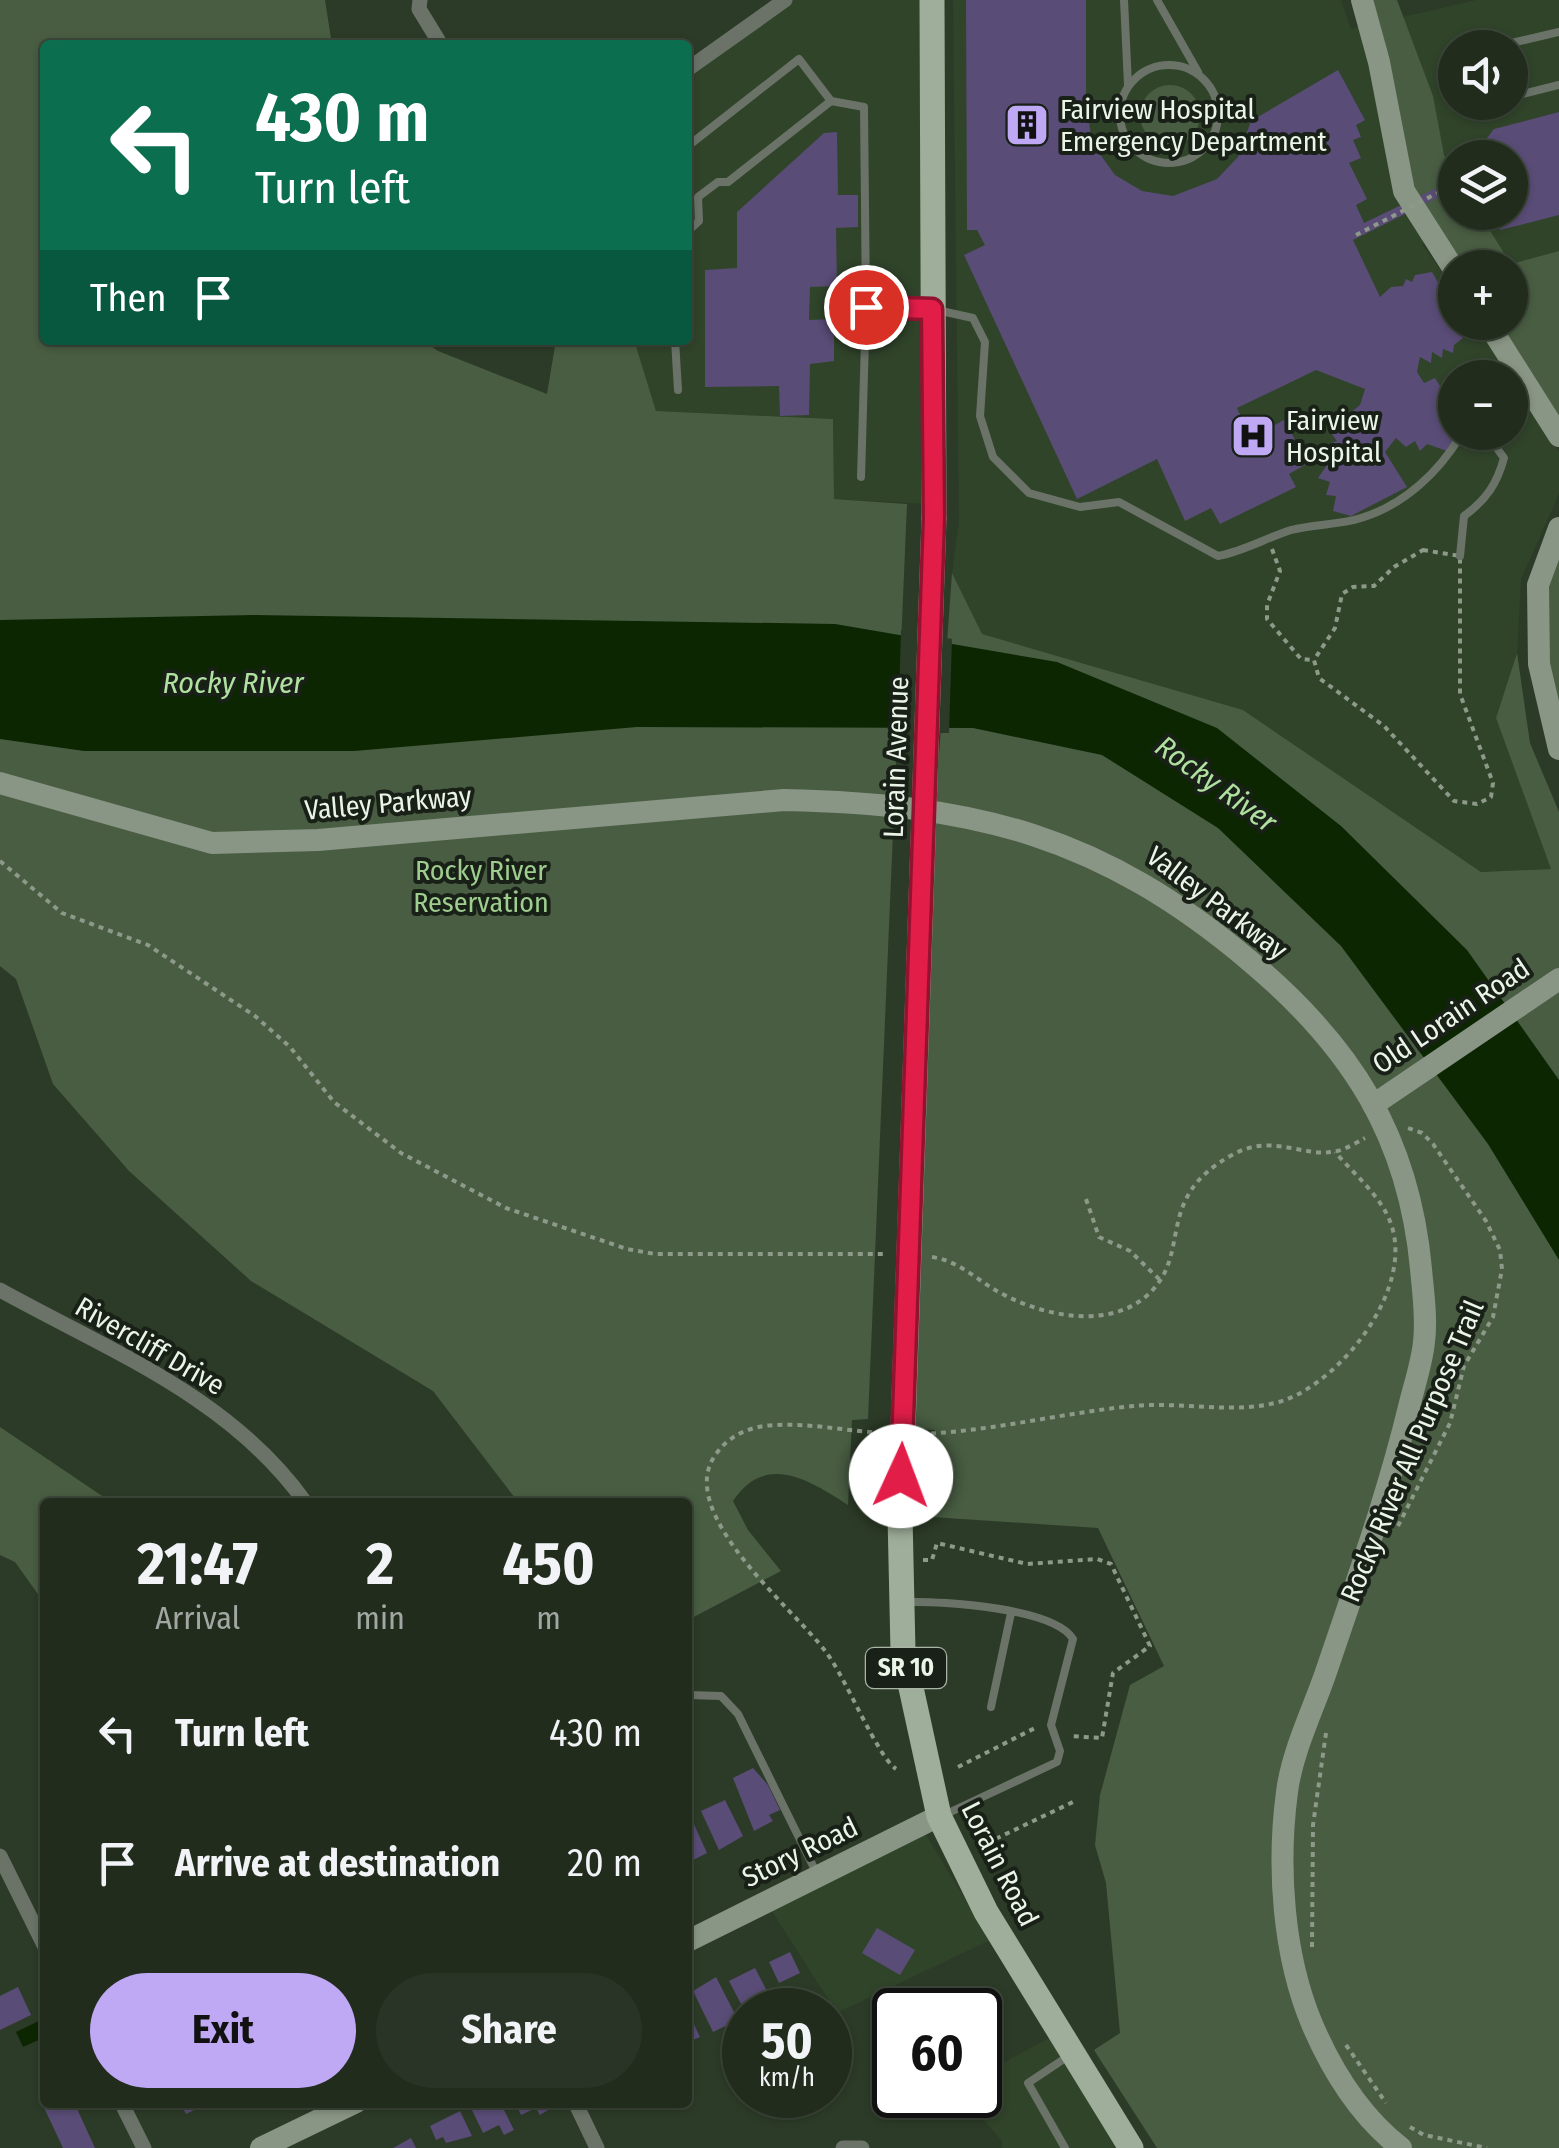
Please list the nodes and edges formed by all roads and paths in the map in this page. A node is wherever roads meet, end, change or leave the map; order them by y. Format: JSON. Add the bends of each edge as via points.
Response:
{"nodes":[{"id":1,"x":420,"y":0,"type":"edge"},
{"id":2,"x":785,"y":0,"type":"edge"},
{"id":3,"x":932,"y":0,"type":"edge"},
{"id":4,"x":1124,"y":0,"type":"edge"},
{"id":5,"x":1157,"y":0,"type":"edge"},
{"id":6,"x":1362,"y":0,"type":"edge"},
{"id":7,"x":1559,"y":32,"type":"edge"},
{"id":8,"x":1528,"y":39,"type":"edge"},
{"id":9,"x":438,"y":40,"type":"edge"},
{"id":10,"x":692,"y":67,"type":"edge"},
{"id":11,"x":1200,"y":76,"type":"junction"},
{"id":12,"x":1559,"y":85,"type":"edge"},
{"id":13,"x":1128,"y":86,"type":"junction"},
{"id":14,"x":1528,"y":93,"type":"edge"},
{"id":15,"x":830,"y":101,"type":"junction"},
{"id":16,"x":692,"y":143,"type":"edge"},
{"id":17,"x":1438,"y":193,"type":"edge"},
{"id":18,"x":692,"y":227,"type":"edge"},
{"id":19,"x":1356,"y":234,"type":"dead end"},
{"id":20,"x":1442,"y":250,"type":"edge"},
{"id":21,"x":866,"y":307,"type":"junction"},
{"id":22,"x":932,"y":309,"type":"junction"},
{"id":23,"x":1499,"y":340,"type":"edge"},
{"id":24,"x":674,"y":345,"type":"edge"},
{"id":25,"x":678,"y":390,"type":"dead end"},
{"id":26,"x":1559,"y":436,"type":"edge"},
{"id":27,"x":1452,"y":450,"type":"edge"},
{"id":28,"x":1498,"y":450,"type":"edge"},
{"id":29,"x":860,"y":477,"type":"dead end"},
{"id":30,"x":1559,"y":528,"type":"edge"},
{"id":31,"x":1268,"y":541,"type":"junction"},
{"id":32,"x":1460,"y":556,"type":"junction"},
{"id":33,"x":1314,"y":660,"type":"junction"},
{"id":34,"x":1559,"y":749,"type":"edge"},
{"id":35,"x":0,"y":783,"type":"edge"},
{"id":36,"x":0,"y":861,"type":"edge"},
{"id":37,"x":1552,"y":983,"type":"edge"},
{"id":38,"x":1376,"y":1103,"type":"junction"},
{"id":39,"x":1409,"y":1128,"type":"dead end"},
{"id":40,"x":1376,"y":1134,"type":"dead end"},
{"id":41,"x":1335,"y":1152,"type":"junction"},
{"id":42,"x":1086,"y":1199,"type":"dead end"},
{"id":43,"x":903,"y":1254,"type":"dead end"},
{"id":44,"x":918,"y":1255,"type":"dead end"},
{"id":45,"x":1160,"y":1280,"type":"junction"},
{"id":46,"x":0,"y":1290,"type":"edge"},
{"id":47,"x":884,"y":1433,"type":"dead end"},
{"id":48,"x":919,"y":1434,"type":"dead end"},
{"id":49,"x":302,"y":1498,"type":"edge"},
{"id":50,"x":900,"y":1516,"type":"joint"},
{"id":51,"x":1396,"y":1532,"type":"dead end"},
{"id":52,"x":923,"y":1560,"type":"dead end"},
{"id":53,"x":901,"y":1602,"type":"junction"},
{"id":54,"x":1011,"y":1613,"type":"junction"},
{"id":55,"x":692,"y":1695,"type":"edge"},
{"id":56,"x":990,"y":1707,"type":"dead end"},
{"id":57,"x":1037,"y":1727,"type":"dead end"},
{"id":58,"x":1327,"y":1732,"type":"dead end"},
{"id":59,"x":1064,"y":1735,"type":"dead end"},
{"id":60,"x":958,"y":1766,"type":"dead end"},
{"id":61,"x":896,"y":1769,"type":"dead end"},
{"id":62,"x":1073,"y":1802,"type":"dead end"},
{"id":63,"x":940,"y":1816,"type":"junction"},
{"id":64,"x":987,"y":1843,"type":"dead end"},
{"id":65,"x":0,"y":1856,"type":"edge"},
{"id":66,"x":818,"y":1876,"type":"junction"},
{"id":67,"x":8,"y":1890,"type":"edge"},
{"id":68,"x":692,"y":1939,"type":"edge"},
{"id":69,"x":40,"y":1940,"type":"edge"},
{"id":70,"x":1312,"y":1950,"type":"dead end"},
{"id":71,"x":1341,"y":2036,"type":"dead end"},
{"id":72,"x":1072,"y":2053,"type":"junction"},
{"id":73,"x":1389,"y":2107,"type":"dead end"},
{"id":74,"x":124,"y":2108,"type":"edge"},
{"id":75,"x":344,"y":2108,"type":"edge"},
{"id":76,"x":578,"y":2108,"type":"edge"},
{"id":77,"x":1404,"y":2137,"type":"edge"},
{"id":78,"x":1122,"y":2145,"type":"edge"},
{"id":79,"x":144,"y":2148,"type":"edge"},
{"id":80,"x":261,"y":2148,"type":"edge"},
{"id":81,"x":597,"y":2148,"type":"edge"},
{"id":82,"x":843,"y":2148,"type":"edge"},
{"id":83,"x":862,"y":2148,"type":"edge"},
{"id":84,"x":1065,"y":2148,"type":"edge"},
{"id":85,"x":1487,"y":2148,"type":"edge"}],
"edges":[{"from":1,"to":9,"type":"street"},
{"from":2,"to":10,"type":"street"},
{"from":3,"to":22,"type":"main road","name":"Lorain Avenue","number":"SR 10"},
{"from":4,"to":13,"type":"lane"},
{"from":5,"to":11,"type":"lane"},
{"from":6,"to":20,"type":"street","via":[[1404,190]]},
{"from":7,"to":8,"type":"lane"},
{"from":11,"to":13,"type":"lane","via":[[1170,65]]},
{"from":11,"to":13,"type":"lane","via":[[1217,104],[1218,120],[1204,149],[1176,164],[1132,147],[1120,118]]},
{"from":12,"to":14,"type":"lane"},
{"from":15,"to":16,"type":"lane","via":[[800,59]]},
{"from":15,"to":18,"type":"lane","via":[[728,182],[698,197],[699,221]]},
{"from":15,"to":21,"type":"lane","via":[[864,106]]},
{"from":17,"to":19,"type":"path","bridge":true},
{"from":21,"to":22,"type":"lane"},
{"from":21,"to":29,"type":"lane"},
{"from":22,"to":31,"type":"lane","via":[[972,318],[979,330],[985,342],[980,416],[993,457],[1029,493],[1080,507],[1119,502],[1218,556]]},
{"from":22,"to":50,"type":"main road","name":"Lorain Avenue","number":"SR 10","bridge":true,"via":[[934,518]]},
{"from":23,"to":26,"type":"street"},
{"from":24,"to":25,"type":"lane"},
{"from":27,"to":31,"type":"lane","via":[[1441,467],[1392,505]]},
{"from":28,"to":32,"type":"lane","via":[[1504,458],[1498,480],[1464,516]]},
{"from":30,"to":34,"type":"street","via":[[1538,585],[1540,664]]},
{"from":31,"to":33,"type":"path","via":[[1280,571],[1268,619],[1301,659]]},
{"from":32,"to":33,"type":"path","via":[[1424,550],[1374,586],[1342,594],[1335,628]]},
{"from":32,"to":33,"type":"path","via":[[1460,694],[1494,783],[1491,797],[1477,804],[1454,801],[1384,726],[1319,678]]},
{"from":35,"to":38,"type":"street","name":"Valley Parkway","via":[[212,843],[784,800],[964,814],[1038,834],[1120,868],[1221,936],[1322,1031]]},
{"from":36,"to":43,"type":"path","via":[[62,912],[148,945],[208,984],[290,1047],[362,1127],[506,1208],[655,1254]]},
{"from":37,"to":38,"type":"street","name":"Old Lorain Road"},
{"from":38,"to":77,"type":"street","name":"Valley Parkway","via":[[1404,1170],[1418,1232],[1424,1342],[1397,1459],[1287,1789],[1284,1860],[1298,1990],[1339,2079],[1384,2135]]},
{"from":39,"to":51,"type":"path","name":"Rocky River All Purpose Trail","via":[[1433,1144],[1486,1221],[1502,1269],[1493,1316],[1464,1366],[1450,1423]]},
{"from":40,"to":41,"type":"path"},
{"from":41,"to":45,"type":"path","via":[[1249,1147],[1207,1172],[1182,1200]]},
{"from":41,"to":48,"type":"path","via":[[1382,1207],[1395,1245],[1379,1311],[1339,1368],[1260,1406],[1133,1406],[1023,1426]]},
{"from":42,"to":45,"type":"path","via":[[1099,1237],[1130,1251]]},
{"from":44,"to":45,"type":"path","via":[[942,1258],[1015,1300],[1084,1316],[1126,1310]]},
{"from":46,"to":49,"type":"street","name":"Rivercliff Drive","via":[[214,1409]]},
{"from":47,"to":61,"type":"path","via":[[752,1428],[721,1446],[704,1482],[718,1525],[826,1652]]},
{"from":50,"to":53,"type":"main road","name":"Lorain Road","number":"SR 10"},
{"from":52,"to":59,"type":"path","via":[[932,1560],[938,1544],[1027,1564],[1111,1564],[1150,1646],[1112,1672],[1102,1738]]},
{"from":53,"to":54,"type":"lane"},
{"from":53,"to":63,"type":"main road","name":"Lorain Road","number":"SR 10","via":[[903,1651]]},
{"from":54,"to":56,"type":"lane"},
{"from":54,"to":63,"type":"lane","via":[[1053,1620],[1074,1640],[1051,1725],[1060,1756]]},
{"from":55,"to":66,"type":"lane","via":[[721,1696],[738,1714]]},
{"from":57,"to":60,"type":"path"},
{"from":58,"to":70,"type":"path","via":[[1313,1824]]},
{"from":62,"to":64,"type":"path"},
{"from":63,"to":66,"type":"street","name":"Story Road"},
{"from":63,"to":72,"type":"main road","name":"Lorain Road","number":"SR 10","via":[[986,1912]]},
{"from":65,"to":67,"type":"street"},
{"from":66,"to":68,"type":"street","name":"Story Road"},
{"from":67,"to":69,"type":"street"},
{"from":71,"to":73,"type":"path"},
{"from":72,"to":78,"type":"main road","name":"Lorain Road","number":"SR 10"},
{"from":72,"to":84,"type":"lane","via":[[1028,2084]]},
{"from":74,"to":79,"type":"street"},
{"from":75,"to":80,"type":"street"},
{"from":76,"to":81,"type":"street"},
{"from":77,"to":85,"type":"path"},
{"from":82,"to":83,"type":"street"}]}
